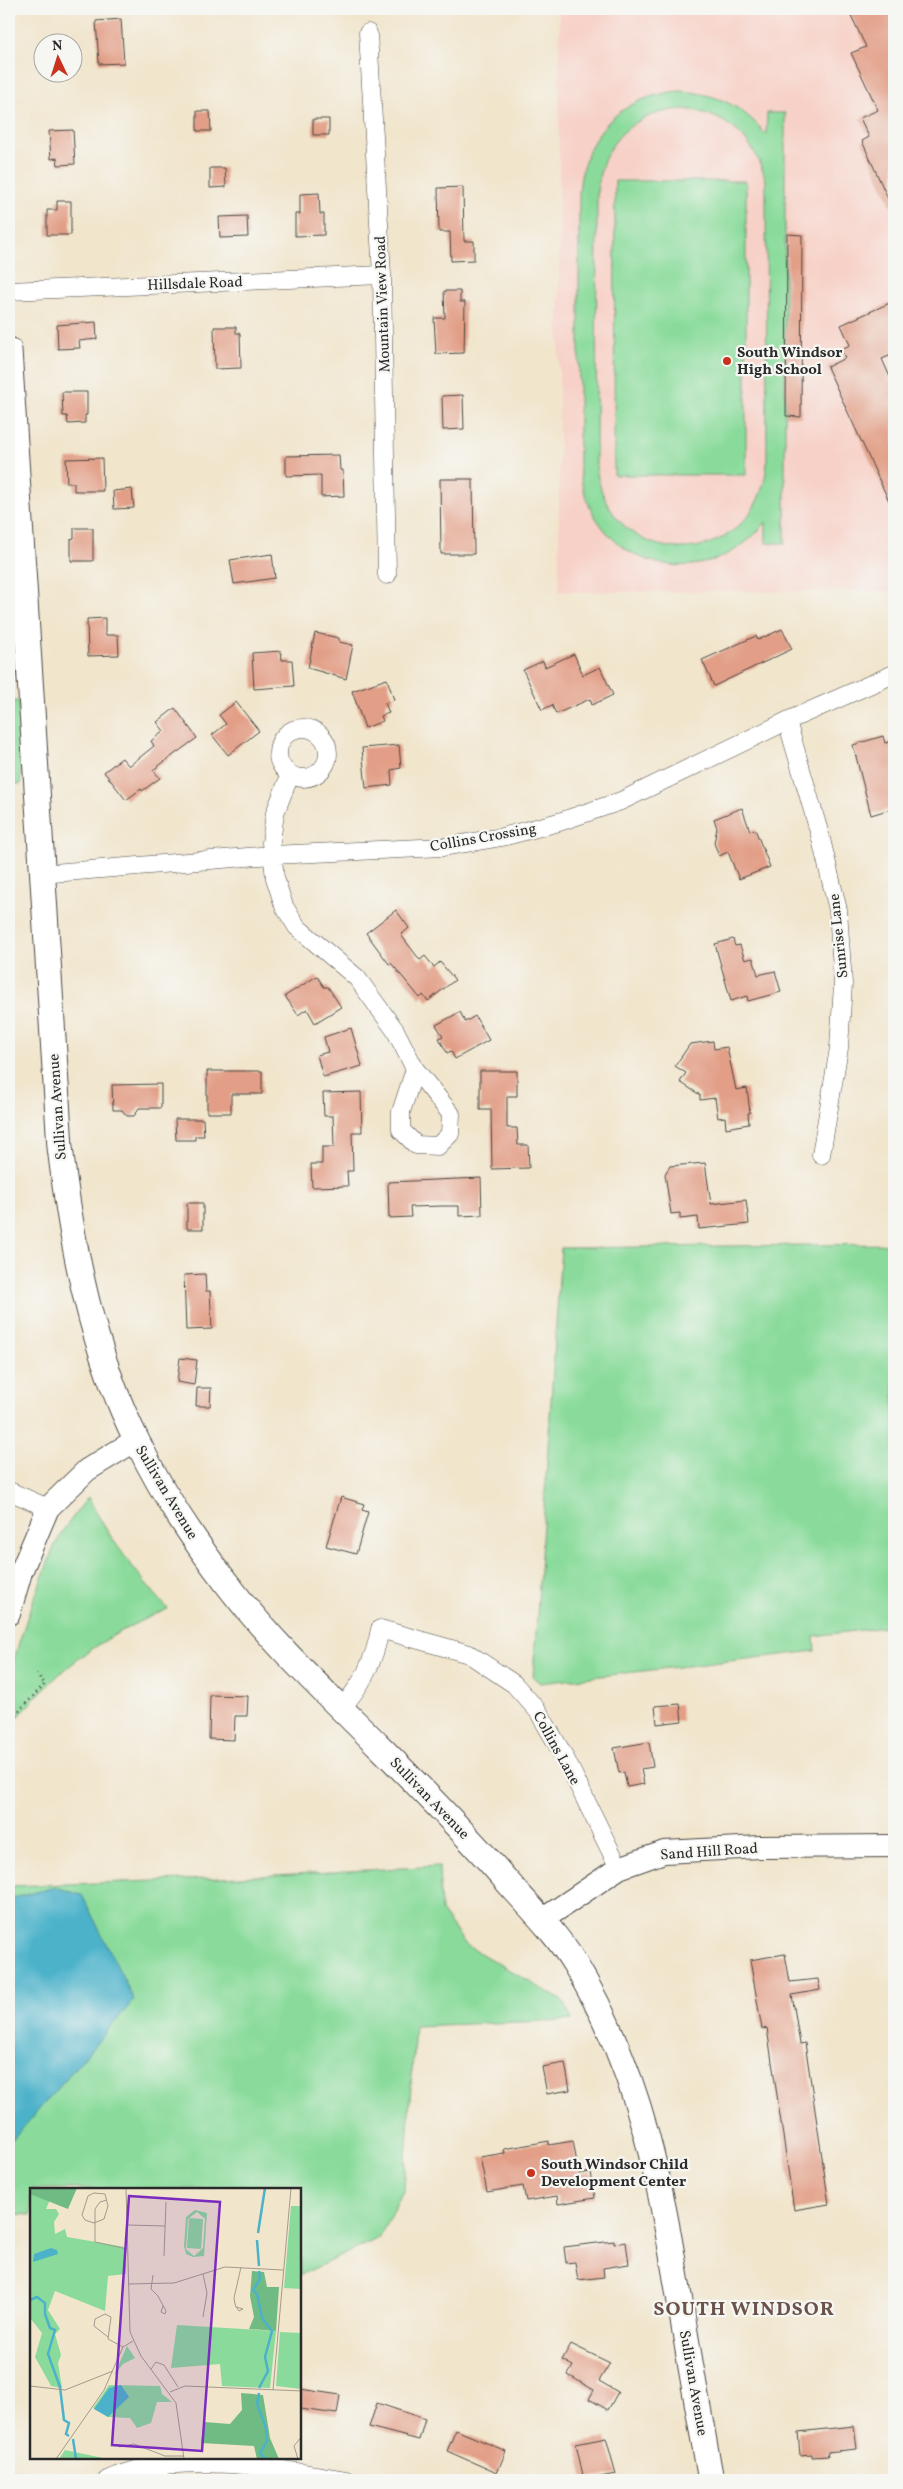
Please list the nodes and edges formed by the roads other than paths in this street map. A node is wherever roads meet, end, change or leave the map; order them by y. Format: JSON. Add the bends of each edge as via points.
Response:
{"nodes":[{"id":1,"x":368,"y":33,"type":"dead end"},
{"id":2,"x":382,"y":275,"type":"junction"},
{"id":3,"x":9,"y":291,"type":"edge"},
{"id":4,"x":9,"y":350,"type":"edge"},
{"id":5,"x":14,"y":525,"type":"edge"},
{"id":6,"x":388,"y":575,"type":"dead end"},
{"id":7,"x":894,"y":674,"type":"edge"},
{"id":8,"x":787,"y":721,"type":"junction"},
{"id":9,"x":290,"y":775,"type":"dead end"},
{"id":10,"x":272,"y":855,"type":"junction"},
{"id":11,"x":41,"y":874,"type":"junction"},
{"id":12,"x":415,"y":1069,"type":"dead end"},
{"id":13,"x":821,"y":1155,"type":"dead end"},
{"id":14,"x":136,"y":1440,"type":"junction"},
{"id":15,"x":9,"y":1491,"type":"edge"},
{"id":16,"x":48,"y":1508,"type":"junction"},
{"id":17,"x":9,"y":1614,"type":"edge"},
{"id":18,"x":341,"y":1708,"type":"junction"},
{"id":19,"x":894,"y":1846,"type":"edge"},
{"id":20,"x":619,"y":1868,"type":"junction"},
{"id":21,"x":542,"y":1920,"type":"junction"},
{"id":22,"x":107,"y":2480,"type":"edge"},
{"id":23,"x":346,"y":2480,"type":"edge"},
{"id":24,"x":711,"y":2480,"type":"edge"}],
"edges":[{"from":1,"to":2,"type":"street","name":"Mountain View Road"},
{"from":2,"to":3,"type":"street","name":"Hillsdale Road"},
{"from":2,"to":6,"type":"street","name":"Mountain View Road"},
{"from":4,"to":5,"type":"main road","name":"Sullivan Avenue"},
{"from":5,"to":11,"type":"main road","name":"Sullivan Avenue"},
{"from":7,"to":8,"type":"street","name":"Collins Crossing"},
{"from":8,"to":10,"type":"street","name":"Collins Crossing","via":[[620,801],[550,825],[443,847]]},
{"from":8,"to":13,"type":"street","name":"Sunrise Lane","via":[[831,875],[838,919],[843,984],[839,1048]]},
{"from":9,"to":10,"type":"street","via":[[275,812]]},
{"from":10,"to":11,"type":"street","name":"Collins Crossing"},
{"from":10,"to":12,"type":"street","via":[[284,906],[297,927],[357,978],[394,1030]]},
{"from":11,"to":14,"type":"main road","name":"Sullivan Avenue","via":[[67,1207],[101,1349]]},
{"from":14,"to":16,"type":"street","via":[[87,1470]]},
{"from":14,"to":18,"type":"main road","name":"Sullivan Avenue","via":[[166,1494],[229,1587]]},
{"from":15,"to":16,"type":"street"},
{"from":16,"to":17,"type":"street","via":[[21,1572]]},
{"from":18,"to":20,"type":"street","name":"Collins Lane","via":[[358,1691],[377,1646],[380,1628],[469,1654],[514,1684],[538,1711]]},
{"from":18,"to":21,"type":"main road","name":"Sullivan Avenue","via":[[458,1825]]},
{"from":19,"to":20,"type":"street","name":"Sand Hill Road","via":[[760,1847],[672,1852]]},
{"from":20,"to":21,"type":"street","name":"Sand Hill Road"},
{"from":21,"to":24,"type":"main road","name":"Sullivan Avenue","via":[[573,1962],[609,2026],[648,2132]]},
{"from":22,"to":23,"type":"street","via":[[123,2472],[222,2463]]}]}
